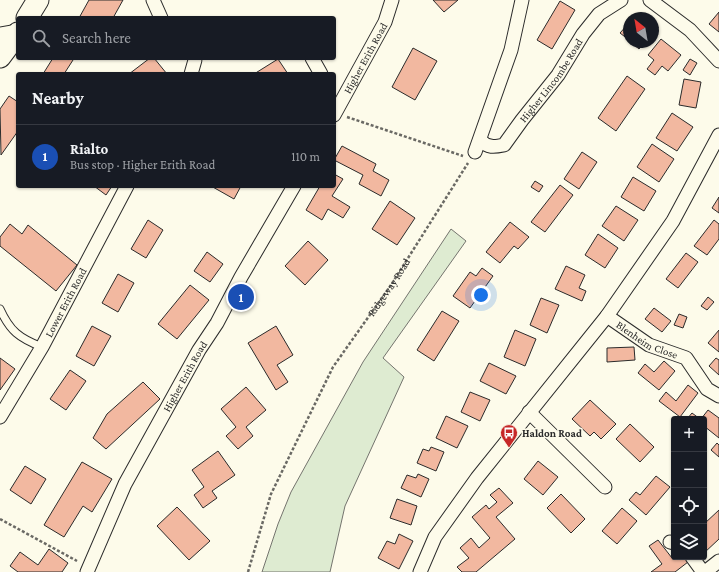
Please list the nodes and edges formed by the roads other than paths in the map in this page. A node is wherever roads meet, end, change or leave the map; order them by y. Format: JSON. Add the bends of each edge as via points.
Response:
{"nodes":[{"id":1,"x":38,"y":0,"type":"edge"},
{"id":2,"x":153,"y":0,"type":"edge"},
{"id":3,"x":392,"y":0,"type":"edge"},
{"id":4,"x":522,"y":0,"type":"edge"},
{"id":5,"x":621,"y":0,"type":"edge"},
{"id":6,"x":650,"y":0,"type":"edge"},
{"id":7,"x":28,"y":16,"type":"edge"},
{"id":8,"x":160,"y":16,"type":"edge"},
{"id":9,"x":16,"y":32,"type":"edge"},
{"id":10,"x":0,"y":34,"type":"edge"},
{"id":11,"x":16,"y":35,"type":"edge"},
{"id":12,"x":0,"y":57,"type":"edge"},
{"id":13,"x":195,"y":60,"type":"edge"},
{"id":14,"x":313,"y":60,"type":"edge"},
{"id":15,"x":719,"y":61,"type":"edge"},
{"id":16,"x":192,"y":72,"type":"edge"},
{"id":17,"x":320,"y":72,"type":"edge"},
{"id":18,"x":336,"y":109,"type":"edge"},
{"id":19,"x":719,"y":135,"type":"edge"},
{"id":20,"x":126,"y":188,"type":"edge"},
{"id":21,"x":293,"y":188,"type":"edge"},
{"id":22,"x":0,"y":309,"type":"edge"},
{"id":23,"x":607,"y":316,"type":"junction"},
{"id":24,"x":42,"y":347,"type":"junction"},
{"id":25,"x":719,"y":396,"type":"edge"},
{"id":26,"x":529,"y":412,"type":"junction"},
{"id":27,"x":1,"y":413,"type":"edge"},
{"id":28,"x":605,"y":487,"type":"dead end"},
{"id":29,"x":694,"y":560,"type":"edge"},
{"id":30,"x":719,"y":561,"type":"edge"},
{"id":31,"x":88,"y":570,"type":"edge"},
{"id":32,"x":420,"y":572,"type":"edge"},
{"id":33,"x":704,"y":572,"type":"edge"}],
"edges":[{"from":1,"to":7,"type":"main road"},
{"from":2,"to":8,"type":"street"},
{"from":3,"to":18,"type":"street","name":"Higher Erith Road","via":[[384,22]]},
{"from":4,"to":5,"type":"street","name":"Higher Lincombe Road","via":[[511,50],[475,151],[486,146],[492,148],[504,145],[558,75],[583,34],[600,14]]},
{"from":6,"to":15,"type":"street","via":[[690,30]]},
{"from":9,"to":10,"type":"street"},
{"from":11,"to":12,"type":"main road"},
{"from":13,"to":16,"type":"street"},
{"from":14,"to":17,"type":"street"},
{"from":19,"to":23,"type":"street","via":[[673,221]]},
{"from":20,"to":24,"type":"street","name":"Lower Erith Road"},
{"from":21,"to":31,"type":"street","name":"Higher Erith Road","via":[[125,484]]},
{"from":22,"to":24,"type":"lane","via":[[13,331]]},
{"from":23,"to":25,"type":"street","name":"Blenheim Close","via":[[649,345],[686,358],[707,388]]},
{"from":23,"to":26,"type":"street"},
{"from":24,"to":27,"type":"street","name":"Lower Erith Road"},
{"from":26,"to":28,"type":"street"},
{"from":26,"to":32,"type":"street","via":[[435,537]]},
{"from":29,"to":33,"type":"street"},
{"from":30,"to":33,"type":"street"}]}
